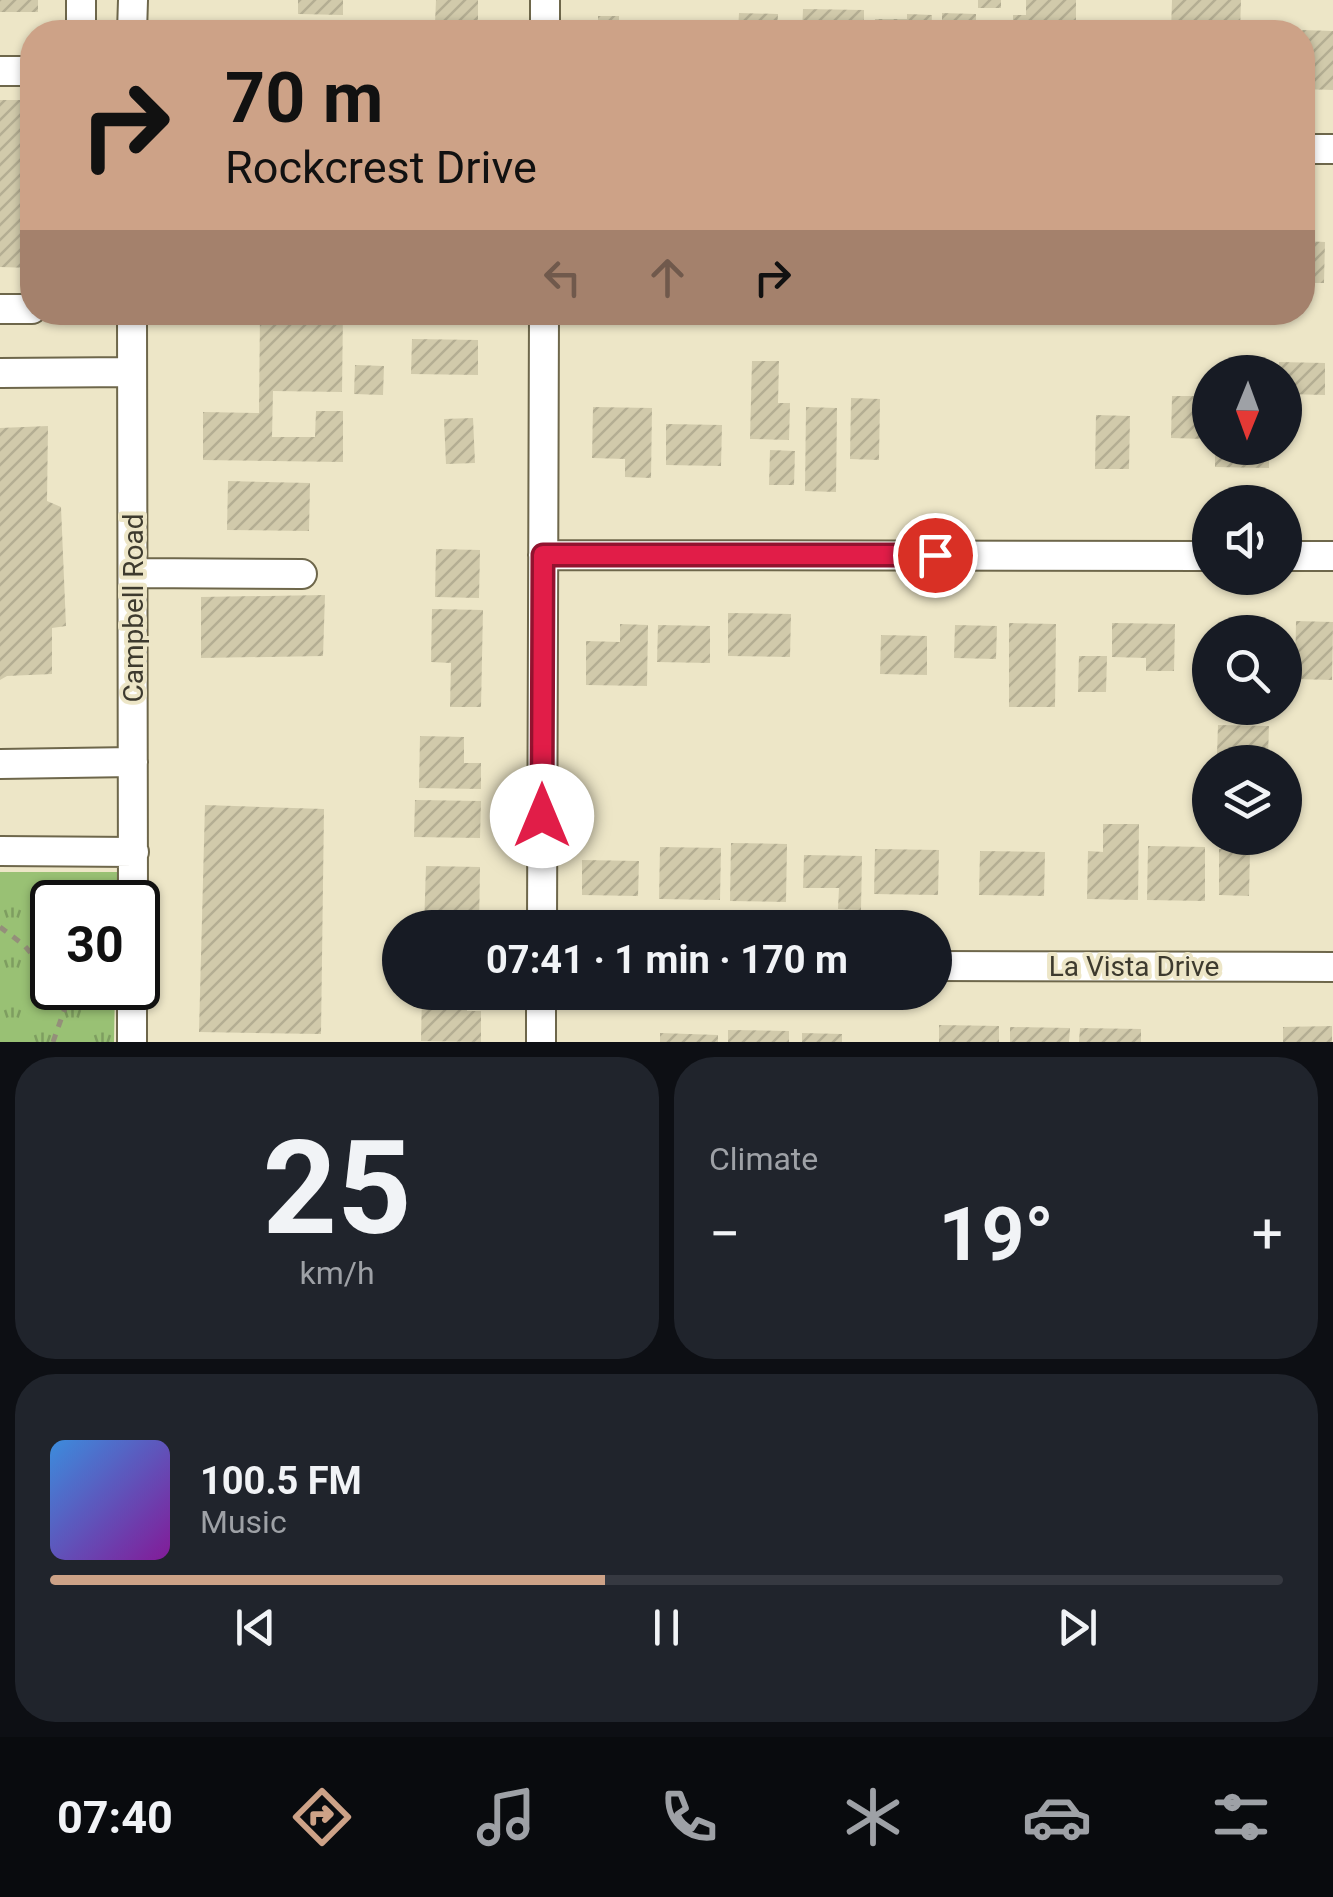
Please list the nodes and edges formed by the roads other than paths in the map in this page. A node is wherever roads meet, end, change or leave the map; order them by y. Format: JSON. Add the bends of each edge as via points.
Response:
{"nodes":[{"id":1,"x":132,"y":325,"type":"edge"},
{"id":2,"x":544,"y":325,"type":"edge"},
{"id":3,"x":0,"y":372,"type":"edge"},
{"id":4,"x":132,"y":372,"type":"junction"},
{"id":5,"x":543,"y":555,"type":"junction"},
{"id":6,"x":1192,"y":556,"type":"edge"},
{"id":7,"x":1302,"y":556,"type":"edge"},
{"id":8,"x":1333,"y":556,"type":"edge"},
{"id":9,"x":133,"y":573,"type":"junction"},
{"id":10,"x":302,"y":574,"type":"dead end"},
{"id":11,"x":133,"y":762,"type":"junction"},
{"id":12,"x":0,"y":764,"type":"edge"},
{"id":13,"x":0,"y":851,"type":"edge"},
{"id":14,"x":134,"y":852,"type":"junction"},
{"id":15,"x":133,"y":880,"type":"edge"},
{"id":16,"x":542,"y":910,"type":"edge"},
{"id":17,"x":952,"y":966,"type":"edge"},
{"id":18,"x":1333,"y":967,"type":"edge"},
{"id":19,"x":132,"y":1010,"type":"edge"},
{"id":20,"x":541,"y":1010,"type":"edge"},
{"id":21,"x":132,"y":1042,"type":"edge"},
{"id":22,"x":541,"y":1042,"type":"edge"}],
"edges":[{"from":1,"to":4,"type":"street","name":"Campbell Road"},
{"from":2,"to":5,"type":"street"},
{"from":3,"to":4,"type":"street"},
{"from":4,"to":9,"type":"street","name":"Campbell Road"},
{"from":5,"to":6,"type":"street"},
{"from":5,"to":16,"type":"street"},
{"from":7,"to":8,"type":"street"},
{"from":9,"to":10,"type":"street"},
{"from":9,"to":11,"type":"street","name":"Campbell Road"},
{"from":11,"to":12,"type":"street"},
{"from":11,"to":14,"type":"street","name":"Campbell Road"},
{"from":13,"to":14,"type":"street"},
{"from":14,"to":15,"type":"street","name":"Campbell Road"},
{"from":17,"to":18,"type":"street","name":"La Vista Drive"},
{"from":19,"to":21,"type":"street"},
{"from":20,"to":22,"type":"street"}]}
